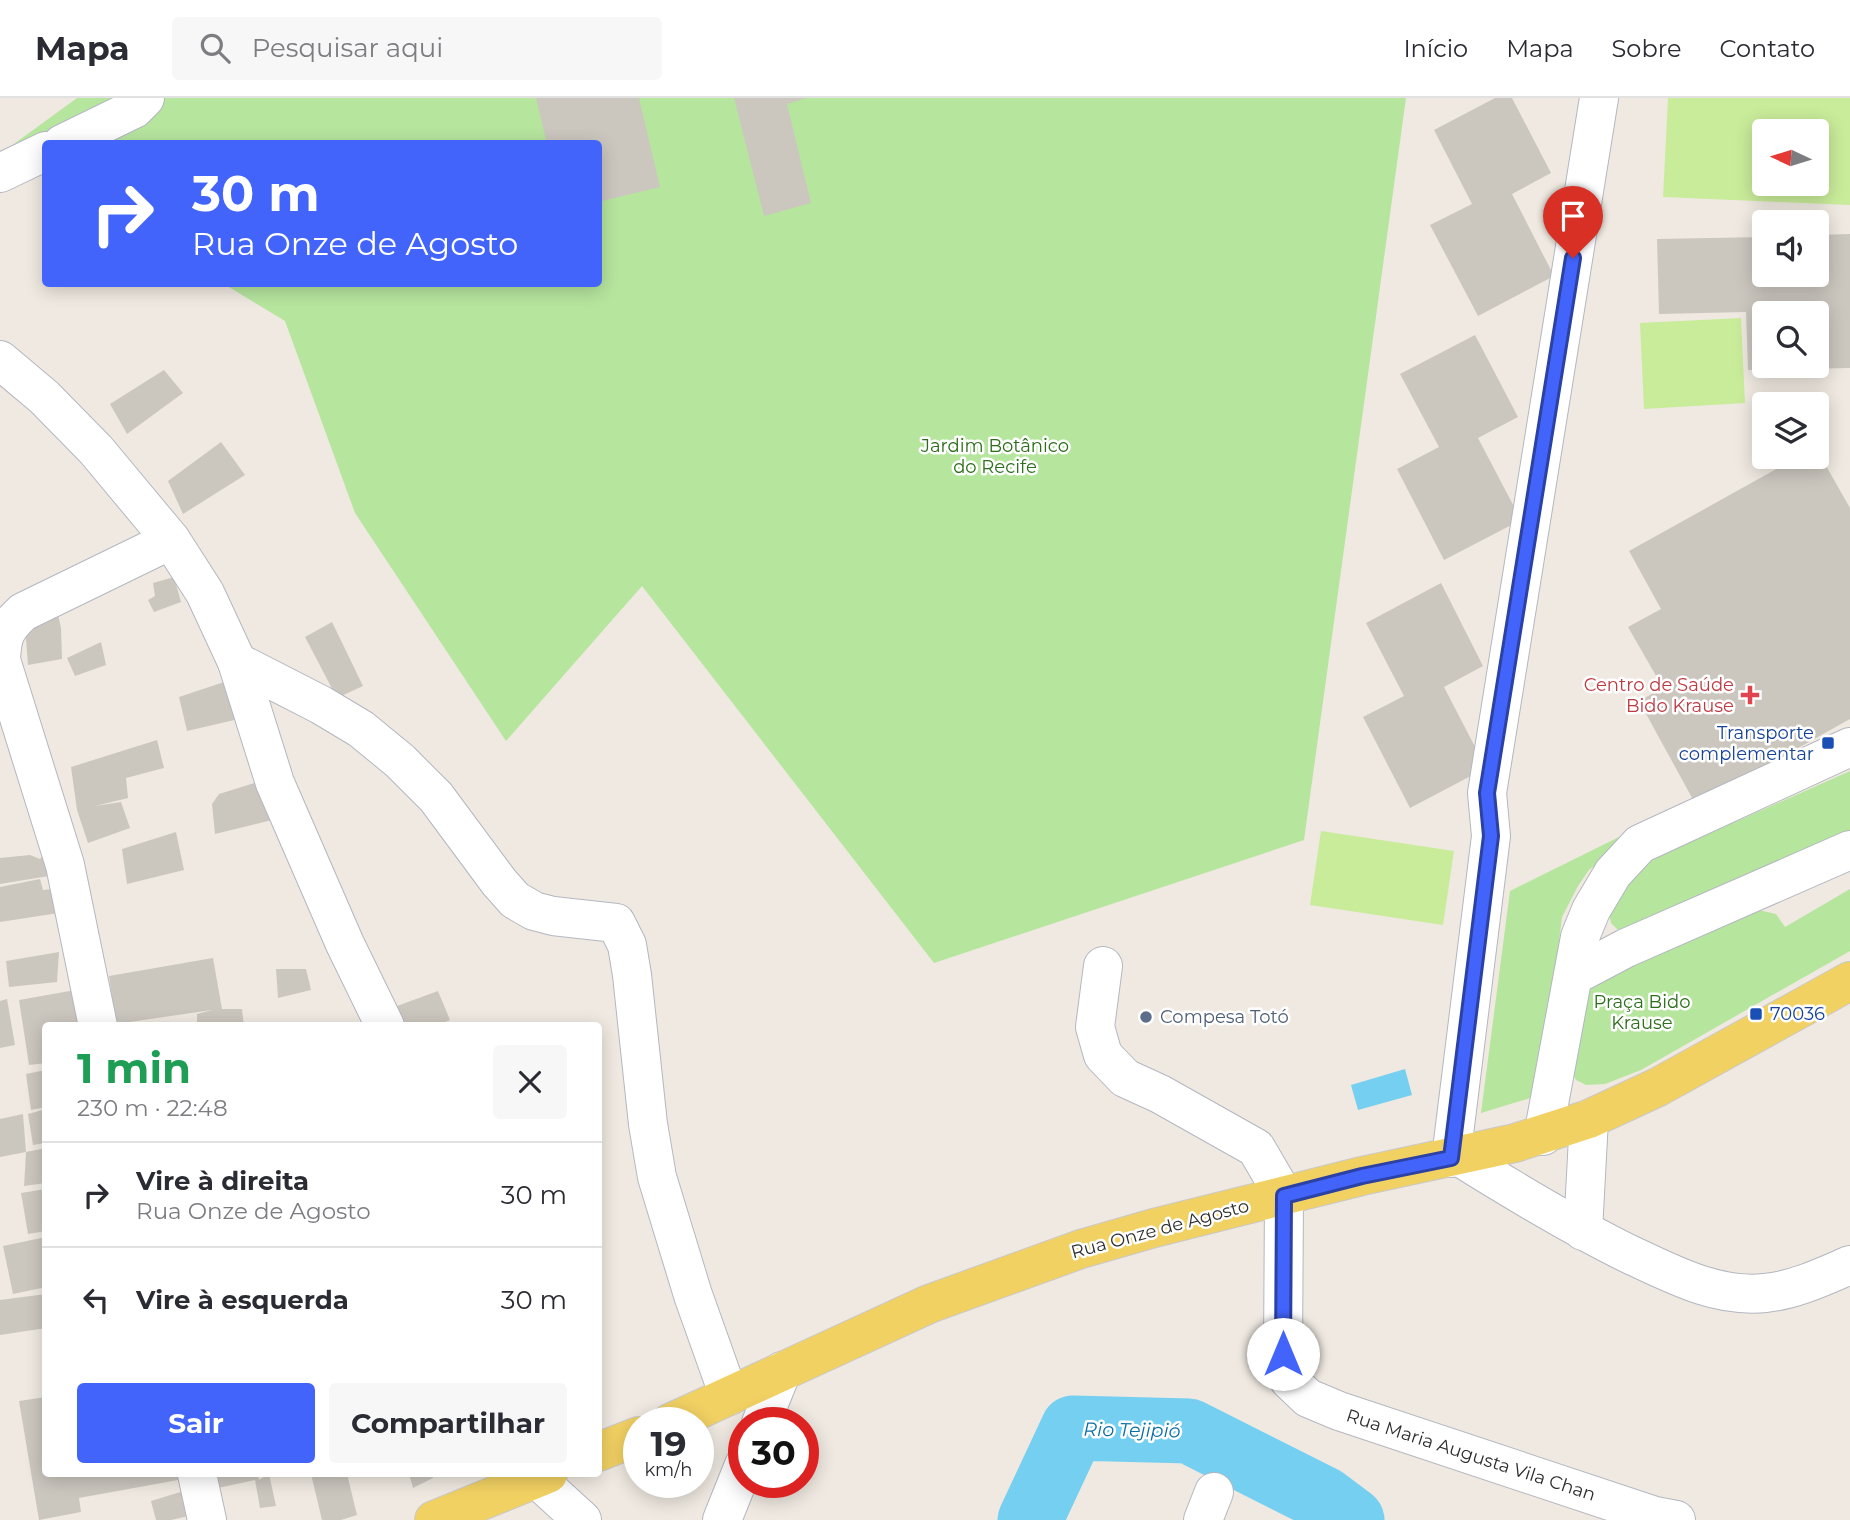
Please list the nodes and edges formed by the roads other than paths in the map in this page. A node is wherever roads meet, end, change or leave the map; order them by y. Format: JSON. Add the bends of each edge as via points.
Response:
{"nodes":[{"id":1,"x":1599,"y":98,"type":"edge"},
{"id":2,"x":145,"y":102,"type":"edge"},
{"id":3,"x":70,"y":140,"type":"edge"},
{"id":4,"x":42,"y":154,"type":"edge"},
{"id":5,"x":0,"y":173,"type":"edge"},
{"id":6,"x":0,"y":360,"type":"edge"},
{"id":7,"x":171,"y":540,"type":"junction"},
{"id":8,"x":2,"y":640,"type":"edge"},
{"id":9,"x":237,"y":662,"type":"junction"},
{"id":10,"x":1850,"y":747,"type":"edge"},
{"id":11,"x":1850,"y":850,"type":"edge"},
{"id":12,"x":1103,"y":966,"type":"dead end"},
{"id":13,"x":1573,"y":976,"type":"junction"},
{"id":14,"x":1850,"y":981,"type":"edge"},
{"id":15,"x":97,"y":1022,"type":"edge"},
{"id":16,"x":383,"y":1022,"type":"edge"},
{"id":17,"x":1589,"y":1119,"type":"junction"},
{"id":18,"x":1543,"y":1136,"type":"junction"},
{"id":19,"x":1455,"y":1157,"type":"junction"},
{"id":20,"x":1284,"y":1196,"type":"junction"},
{"id":21,"x":1583,"y":1231,"type":"junction"},
{"id":22,"x":1850,"y":1265,"type":"edge"},
{"id":23,"x":782,"y":1371,"type":"junction"},
{"id":24,"x":729,"y":1396,"type":"junction"},
{"id":25,"x":705,"y":1407,"type":"edge"},
{"id":26,"x":767,"y":1407,"type":"edge"},
{"id":27,"x":623,"y":1442,"type":"edge"},
{"id":28,"x":602,"y":1450,"type":"edge"},
{"id":29,"x":198,"y":1477,"type":"edge"},
{"id":30,"x":534,"y":1477,"type":"edge"},
{"id":31,"x":541,"y":1477,"type":"edge"},
{"id":32,"x":731,"y":1498,"type":"edge"},
{"id":33,"x":208,"y":1520,"type":"edge"},
{"id":34,"x":434,"y":1520,"type":"edge"},
{"id":35,"x":582,"y":1520,"type":"edge"},
{"id":36,"x":722,"y":1520,"type":"edge"},
{"id":37,"x":1676,"y":1520,"type":"edge"}],
"edges":[{"from":1,"to":19,"type":"street","via":[[1487,793],[1491,836]]},
{"from":2,"to":3,"type":"street"},
{"from":4,"to":5,"type":"street"},
{"from":6,"to":7,"type":"street","via":[[96,450]]},
{"from":7,"to":8,"type":"street","via":[[23,612],[8,626]]},
{"from":7,"to":9,"type":"street","via":[[205,593]]},
{"from":8,"to":15,"type":"street","via":[[1,660],[65,865]]},
{"from":9,"to":16,"type":"street","via":[[275,783]]},
{"from":9,"to":24,"type":"street","via":[[361,729],[400,761],[436,797],[515,900],[553,916],[615,923],[626,945],[632,975],[657,1177]]},
{"from":10,"to":13,"type":"street","via":[[1640,844],[1613,873],[1591,910],[1580,937]]},
{"from":11,"to":13,"type":"street","via":[[1626,948]]},
{"from":12,"to":20,"type":"street","via":[[1095,1027],[1103,1055],[1125,1078],[1256,1148]]},
{"from":13,"to":18,"type":"street"},
{"from":14,"to":17,"type":"main road","name":"Rua Onze de Agosto","via":[[1658,1087]]},
{"from":17,"to":18,"type":"main road","name":"Rua Onze de Agosto"},
{"from":17,"to":21,"type":"street"},
{"from":18,"to":19,"type":"main road","name":"Rua Onze de Agosto"},
{"from":19,"to":20,"type":"main road","name":"Rua Onze de Agosto"},
{"from":19,"to":21,"type":"street"},
{"from":20,"to":23,"type":"main road","name":"Rua Onze de Agosto","via":[[1154,1228],[1037,1265],[929,1304]]},
{"from":20,"to":37,"type":"street","name":"Rua Maria Augusta Vila Chan","via":[[1283,1354],[1289,1380],[1308,1398]]},
{"from":21,"to":22,"type":"street","via":[[1696,1285],[1728,1292],[1763,1293],[1797,1287]]},
{"from":23,"to":24,"type":"main road","name":"Rua Onze de Agosto"},
{"from":23,"to":26,"type":"street"},
{"from":24,"to":25,"type":"main road","name":"Rua Onze de Agosto"},
{"from":27,"to":28,"type":"main road"},
{"from":29,"to":33,"type":"street"},
{"from":30,"to":34,"type":"main road"},
{"from":31,"to":35,"type":"street"},
{"from":32,"to":36,"type":"street"}]}
